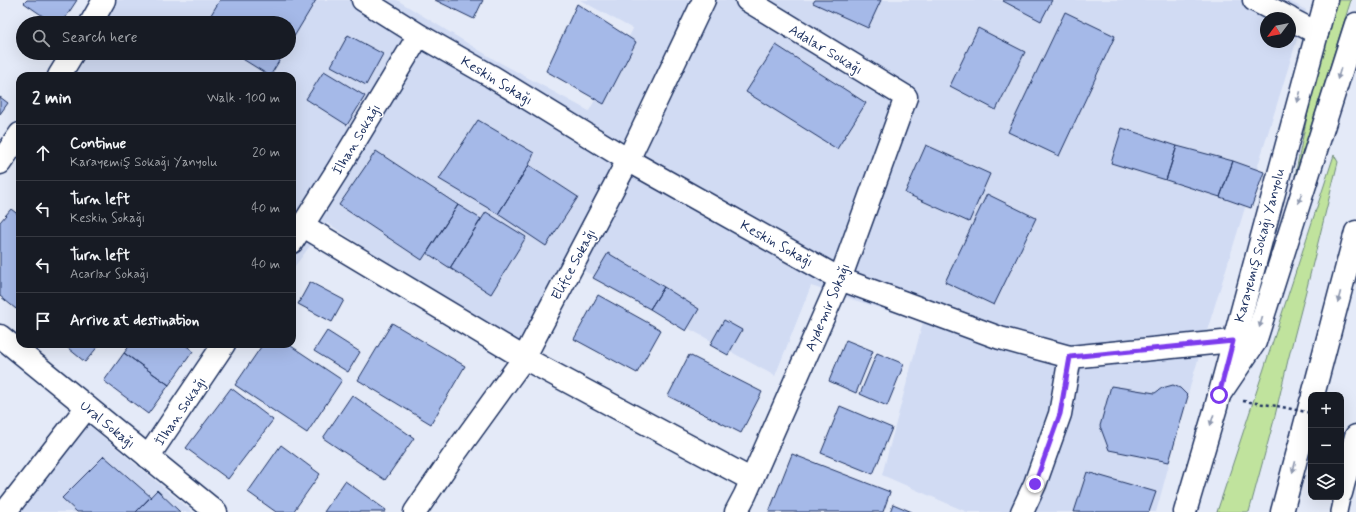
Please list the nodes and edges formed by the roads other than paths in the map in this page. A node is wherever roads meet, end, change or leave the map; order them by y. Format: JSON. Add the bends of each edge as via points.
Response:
{"nodes":[{"id":1,"x":104,"y":0,"type":"edge"},
{"id":2,"x":363,"y":0,"type":"edge"},
{"id":3,"x":704,"y":0,"type":"edge"},
{"id":4,"x":747,"y":0,"type":"edge"},
{"id":5,"x":1254,"y":0,"type":"edge"},
{"id":6,"x":1326,"y":0,"type":"edge"},
{"id":7,"x":1277,"y":12,"type":"edge"},
{"id":8,"x":95,"y":16,"type":"edge"},
{"id":9,"x":1296,"y":22,"type":"edge"},
{"id":10,"x":1356,"y":24,"type":"edge"},
{"id":11,"x":1317,"y":33,"type":"junction"},
{"id":12,"x":418,"y":35,"type":"junction"},
{"id":13,"x":69,"y":60,"type":"edge"},
{"id":14,"x":61,"y":72,"type":"edge"},
{"id":15,"x":906,"y":97,"type":"joint"},
{"id":16,"x":16,"y":140,"type":"edge"},
{"id":17,"x":628,"y":160,"type":"junction"},
{"id":18,"x":0,"y":162,"type":"edge"},
{"id":19,"x":1356,"y":232,"type":"edge"},
{"id":20,"x":297,"y":233,"type":"edge"},
{"id":21,"x":840,"y":279,"type":"junction"},
{"id":22,"x":1233,"y":341,"type":"junction"},
{"id":23,"x":3,"y":344,"type":"edge"},
{"id":24,"x":221,"y":348,"type":"edge"},
{"id":25,"x":1070,"y":357,"type":"junction"},
{"id":26,"x":524,"y":358,"type":"junction"},
{"id":27,"x":1314,"y":392,"type":"edge"},
{"id":28,"x":1219,"y":395,"type":"junction"},
{"id":29,"x":87,"y":408,"type":"junction"},
{"id":30,"x":1308,"y":413,"type":"edge"},
{"id":31,"x":1354,"y":444,"type":"edge"},
{"id":32,"x":148,"y":457,"type":"junction"},
{"id":33,"x":752,"y":480,"type":"junction"},
{"id":34,"x":1344,"y":482,"type":"edge"},
{"id":35,"x":1339,"y":500,"type":"edge"},
{"id":36,"x":5,"y":512,"type":"edge"},
{"id":37,"x":216,"y":512,"type":"edge"},
{"id":38,"x":415,"y":512,"type":"edge"},
{"id":39,"x":736,"y":512,"type":"edge"},
{"id":40,"x":1022,"y":512,"type":"edge"},
{"id":41,"x":1185,"y":512,"type":"edge"},
{"id":42,"x":1282,"y":512,"type":"edge"},
{"id":43,"x":1336,"y":512,"type":"edge"},
{"id":44,"x":1339,"y":512,"type":"edge"}],
"edges":[{"from":1,"to":8,"type":"main road"},
{"from":2,"to":12,"type":"main road","name":"Keskin Sokağı"},
{"from":3,"to":17,"type":"main road","name":"Elifce Sokağı"},
{"from":4,"to":15,"type":"main road","name":"Adalar Sokağı"},
{"from":5,"to":7,"type":"main road"},
{"from":6,"to":11,"type":"main road","name":"Karayemiş Sokağı Yanyolu"},
{"from":9,"to":11,"type":"main road"},
{"from":10,"to":28,"type":"main road","one_way":true,"via":[[1255,342]]},
{"from":11,"to":22,"type":"main road","name":"Karayemiş Sokağı Yanyolu","one_way":true},
{"from":12,"to":17,"type":"main road","name":"Keskin Sokağı","via":[[498,80]]},
{"from":12,"to":20,"type":"main road","name":"İlhan Sokağı"},
{"from":13,"to":14,"type":"main road"},
{"from":15,"to":21,"type":"main road","name":"Aydemir Sokağı"},
{"from":16,"to":18,"type":"main road"},
{"from":17,"to":21,"type":"main road","name":"Keskin Sokağı"},
{"from":17,"to":26,"type":"main road","name":"Elifce Sokağı"},
{"from":19,"to":27,"type":"main road","one_way":true},
{"from":20,"to":26,"type":"main road"},
{"from":21,"to":25,"type":"main road","name":"Keskin Sokağı","via":[[1000,338]]},
{"from":21,"to":33,"type":"main road","name":"Aydemir Sokağı"},
{"from":22,"to":25,"type":"main road","name":"Keskin Sokağı"},
{"from":22,"to":28,"type":"main road","name":"Karayemiş Sokağı Yanyolu"},
{"from":23,"to":29,"type":"main road","name":"Ural Sokağı"},
{"from":24,"to":32,"type":"main road","name":"İlhan Sokağı"},
{"from":25,"to":40,"type":"main road","via":[[1060,414]]},
{"from":26,"to":33,"type":"main road"},
{"from":26,"to":38,"type":"main road","name":"Elifce Sokağı"},
{"from":28,"to":41,"type":"main road","name":"Karayemiş Sokağı Yanyolu","one_way":true},
{"from":29,"to":32,"type":"main road","name":"Ural Sokağı"},
{"from":29,"to":36,"type":"main road"},
{"from":30,"to":42,"type":"main road","one_way":true},
{"from":31,"to":34,"type":"main road"},
{"from":31,"to":44,"type":"lane"},
{"from":32,"to":37,"type":"main road","name":"Ural Sokağı"},
{"from":33,"to":39,"type":"main road","name":"Aydemir Sokağı"},
{"from":35,"to":43,"type":"main road"}]}
